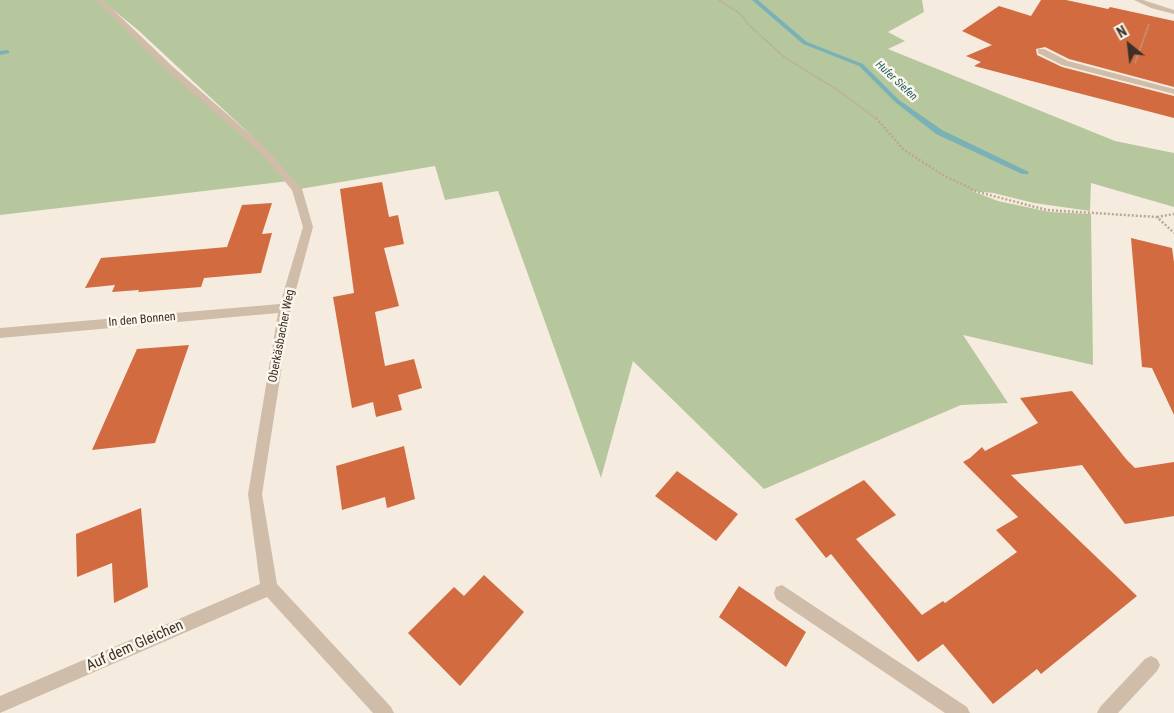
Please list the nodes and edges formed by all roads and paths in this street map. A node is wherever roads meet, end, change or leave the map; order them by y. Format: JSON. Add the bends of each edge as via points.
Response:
{"nodes":[{"id":1,"x":99,"y":0,"type":"edge"},
{"id":2,"x":719,"y":0,"type":"edge"},
{"id":3,"x":1137,"y":0,"type":"edge"},
{"id":4,"x":1155,"y":8,"type":"junction"},
{"id":5,"x":1174,"y":12,"type":"edge"},
{"id":6,"x":1041,"y":51,"type":"dead end"},
{"id":7,"x":1129,"y":80,"type":"junction"},
{"id":8,"x":1174,"y":92,"type":"edge"},
{"id":9,"x":1174,"y":214,"type":"edge"},
{"id":10,"x":1157,"y":217,"type":"junction"},
{"id":11,"x":1174,"y":233,"type":"edge"},
{"id":12,"x":285,"y":308,"type":"junction"},
{"id":13,"x":0,"y":333,"type":"edge"},
{"id":14,"x":269,"y":588,"type":"junction"},
{"id":15,"x":782,"y":593,"type":"dead end"},
{"id":16,"x":1151,"y":665,"type":"dead end"},
{"id":17,"x":0,"y":705,"type":"edge"},
{"id":18,"x":385,"y":713,"type":"edge"},
{"id":19,"x":960,"y":713,"type":"edge"},
{"id":20,"x":1106,"y":713,"type":"edge"}],
"edges":[{"from":1,"to":12,"type":"street","name":"Oberkäsbacher Weg","via":[[169,68],[264,151],[297,190],[308,228]]},
{"from":2,"to":10,"type":"path","via":[[739,13],[784,57],[876,118],[904,150],[951,179],[978,192],[1047,210]]},
{"from":3,"to":4,"type":"street"},
{"from":4,"to":5,"type":"street"},
{"from":4,"to":7,"type":"path"},
{"from":6,"to":7,"type":"street","via":[[1065,63]]},
{"from":7,"to":8,"type":"street"},
{"from":9,"to":10,"type":"path"},
{"from":10,"to":11,"type":"path"},
{"from":12,"to":13,"type":"street","name":"In den Bonnen"},
{"from":12,"to":14,"type":"street","name":"Oberkäsbacher Weg","via":[[255,494]]},
{"from":14,"to":17,"type":"street","name":"Auf dem Gleichen"},
{"from":14,"to":18,"type":"street"},
{"from":15,"to":19,"type":"street"},
{"from":16,"to":20,"type":"street"}]}
